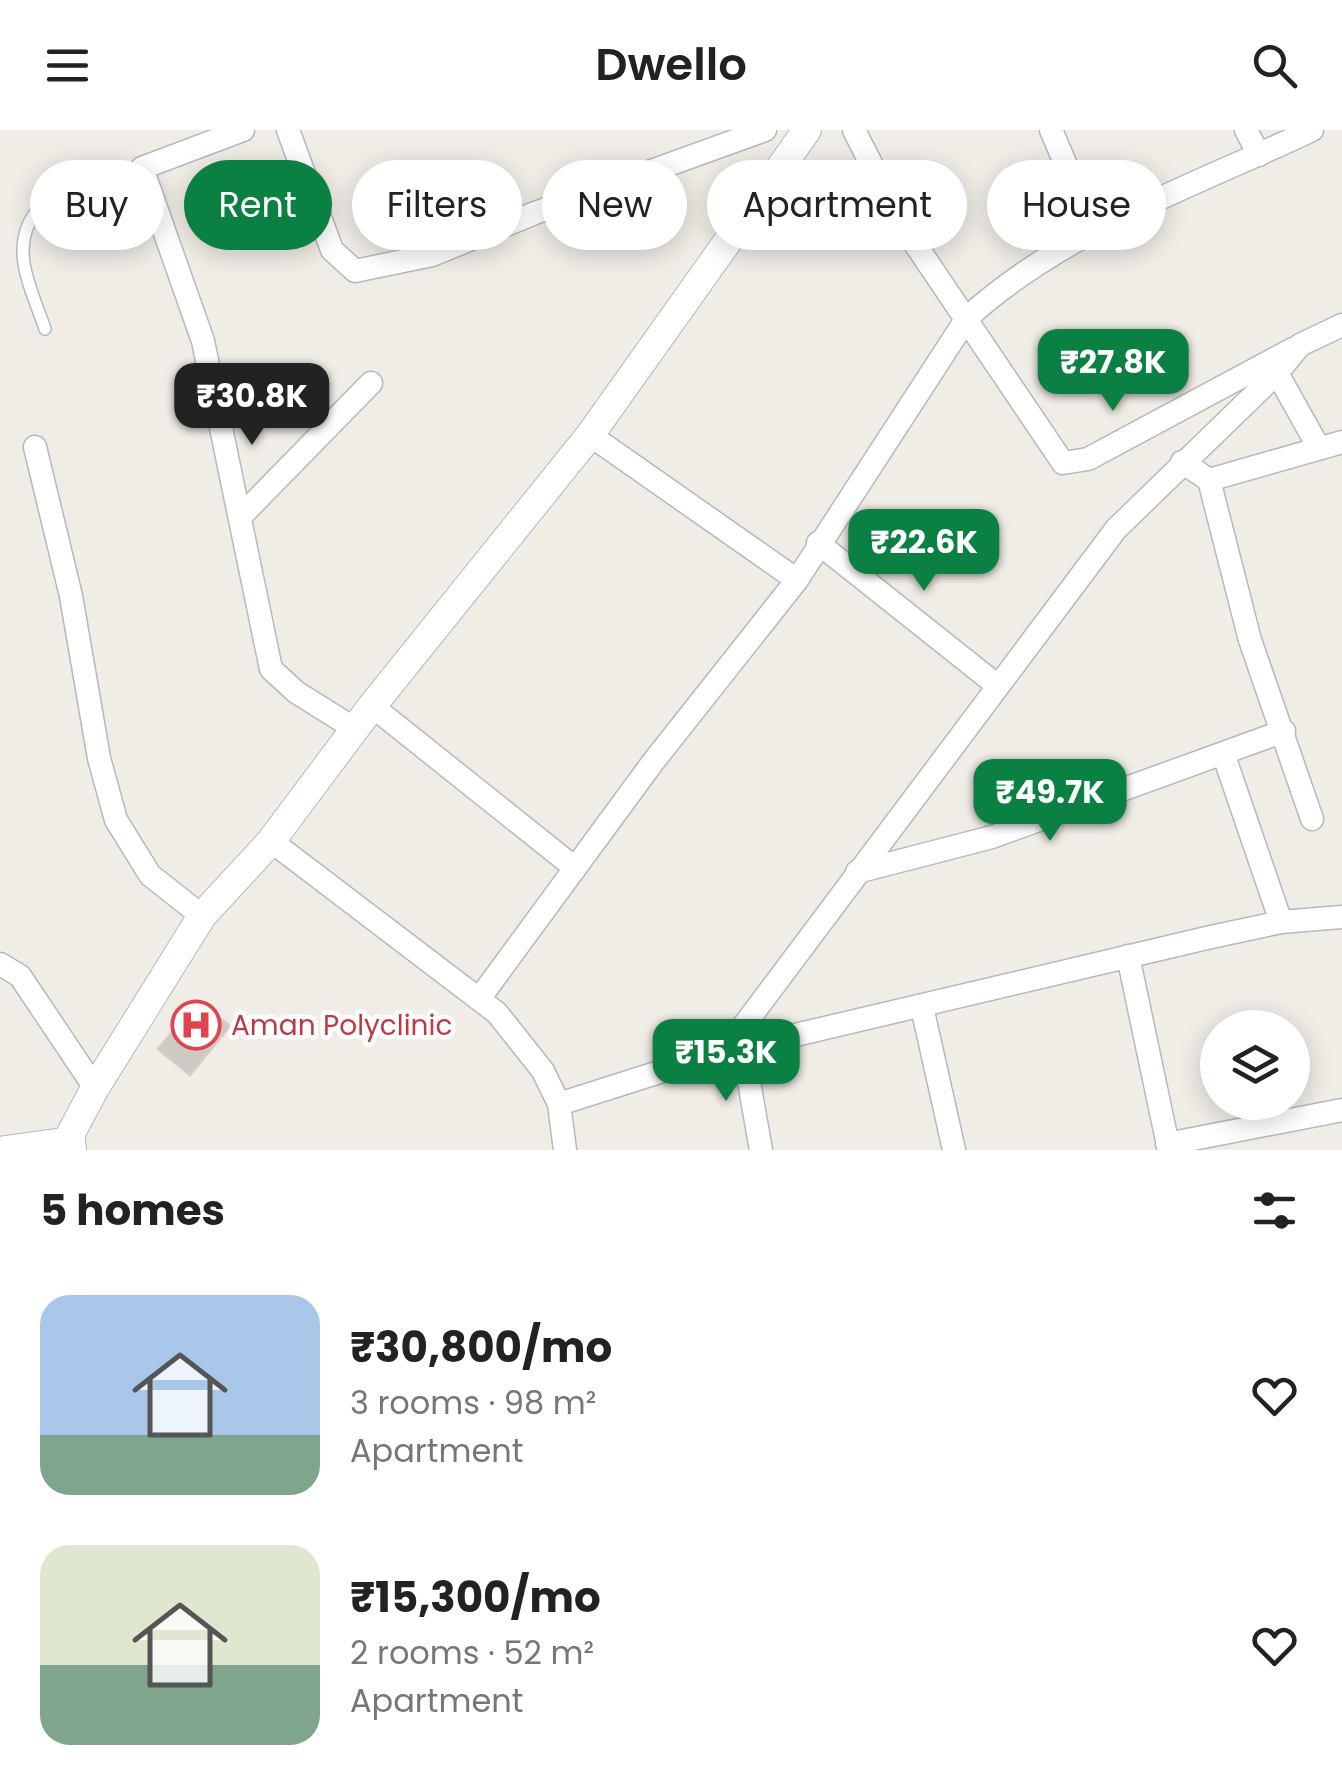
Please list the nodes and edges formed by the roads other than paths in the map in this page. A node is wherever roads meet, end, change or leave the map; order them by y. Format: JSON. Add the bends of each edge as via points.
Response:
{"nodes":[{"id":1,"x":288,"y":130,"type":"edge"},
{"id":2,"x":765,"y":130,"type":"edge"},
{"id":3,"x":807,"y":130,"type":"edge"},
{"id":4,"x":854,"y":130,"type":"edge"},
{"id":5,"x":1051,"y":130,"type":"edge"},
{"id":6,"x":1246,"y":130,"type":"edge"},
{"id":7,"x":1312,"y":130,"type":"edge"},
{"id":8,"x":234,"y":132,"type":"edge"},
{"id":9,"x":1259,"y":155,"type":"junction"},
{"id":10,"x":162,"y":160,"type":"edge"},
{"id":11,"x":1064,"y":160,"type":"edge"},
{"id":12,"x":1166,"y":200,"type":"edge"},
{"id":13,"x":30,"y":220,"type":"edge"},
{"id":14,"x":164,"y":230,"type":"edge"},
{"id":15,"x":1060,"y":250,"type":"edge"},
{"id":16,"x":967,"y":318,"type":"junction"},
{"id":17,"x":1342,"y":325,"type":"edge"},
{"id":18,"x":45,"y":328,"type":"dead end"},
{"id":19,"x":1300,"y":345,"type":"junction"},
{"id":20,"x":1277,"y":373,"type":"junction"},
{"id":21,"x":370,"y":383,"type":"dead end"},
{"id":22,"x":590,"y":435,"type":"junction"},
{"id":23,"x":1330,"y":445,"type":"edge"},
{"id":24,"x":35,"y":447,"type":"dead end"},
{"id":25,"x":1182,"y":462,"type":"junction"},
{"id":26,"x":1208,"y":480,"type":"junction"},
{"id":27,"x":241,"y":516,"type":"junction"},
{"id":28,"x":818,"y":543,"type":"junction"},
{"id":29,"x":796,"y":580,"type":"junction"},
{"id":30,"x":998,"y":686,"type":"junction"},
{"id":31,"x":372,"y":706,"type":"junction"},
{"id":32,"x":355,"y":729,"type":"junction"},
{"id":33,"x":1284,"y":731,"type":"junction"},
{"id":34,"x":1224,"y":756,"type":"junction"},
{"id":35,"x":1312,"y":819,"type":"dead end"},
{"id":36,"x":272,"y":840,"type":"junction"},
{"id":37,"x":576,"y":868,"type":"junction"},
{"id":38,"x":857,"y":872,"type":"junction"},
{"id":39,"x":202,"y":916,"type":"junction"},
{"id":40,"x":1342,"y":916,"type":"edge"},
{"id":41,"x":1281,"y":922,"type":"junction"},
{"id":42,"x":1128,"y":956,"type":"junction"},
{"id":43,"x":0,"y":964,"type":"edge"},
{"id":44,"x":479,"y":999,"type":"junction"},
{"id":45,"x":922,"y":1007,"type":"junction"},
{"id":46,"x":743,"y":1048,"type":"junction"},
{"id":47,"x":716,"y":1054,"type":"junction"},
{"id":48,"x":95,"y":1088,"type":"junction"},
{"id":49,"x":559,"y":1104,"type":"junction"},
{"id":50,"x":1342,"y":1110,"type":"edge"},
{"id":51,"x":68,"y":1147,"type":"edge"},
{"id":52,"x":1168,"y":1147,"type":"edge"},
{"id":53,"x":6,"y":1150,"type":"edge"},
{"id":54,"x":565,"y":1150,"type":"edge"},
{"id":55,"x":762,"y":1150,"type":"edge"},
{"id":56,"x":954,"y":1150,"type":"edge"}],
"edges":[{"from":1,"to":2,"type":"street","via":[[332,250],[355,271],[432,256]]},
{"from":3,"to":22,"type":"street"},
{"from":4,"to":16,"type":"street","via":[[901,223]]},
{"from":5,"to":11,"type":"street"},
{"from":6,"to":9,"type":"street"},
{"from":7,"to":9,"type":"street"},
{"from":8,"to":10,"type":"street"},
{"from":9,"to":12,"type":"street"},
{"from":13,"to":18,"type":"lane","via":[[21,242],[24,268]]},
{"from":14,"to":27,"type":"street","via":[[203,341]]},
{"from":15,"to":16,"type":"street","via":[[1001,287]]},
{"from":16,"to":19,"type":"street","via":[[1063,463],[1088,458]]},
{"from":16,"to":28,"type":"street"},
{"from":17,"to":19,"type":"street"},
{"from":19,"to":20,"type":"street"},
{"from":20,"to":23,"type":"street"},
{"from":20,"to":25,"type":"street"},
{"from":21,"to":27,"type":"street"},
{"from":22,"to":29,"type":"street"},
{"from":22,"to":31,"type":"street"},
{"from":23,"to":26,"type":"street"},
{"from":24,"to":39,"type":"street","via":[[116,820],[150,875]]},
{"from":25,"to":26,"type":"street"},
{"from":25,"to":30,"type":"street","via":[[1116,529]]},
{"from":26,"to":33,"type":"street","via":[[1250,640]]},
{"from":27,"to":32,"type":"street","via":[[271,669]]},
{"from":28,"to":29,"type":"street"},
{"from":28,"to":30,"type":"street"},
{"from":29,"to":37,"type":"street"},
{"from":30,"to":38,"type":"street"},
{"from":31,"to":32,"type":"street"},
{"from":31,"to":37,"type":"street"},
{"from":32,"to":36,"type":"street"},
{"from":33,"to":34,"type":"street"},
{"from":33,"to":35,"type":"street"},
{"from":34,"to":38,"type":"street","via":[[992,837]]},
{"from":34,"to":41,"type":"street"},
{"from":36,"to":39,"type":"street"},
{"from":36,"to":44,"type":"street"},
{"from":37,"to":44,"type":"street"},
{"from":38,"to":47,"type":"street"},
{"from":39,"to":48,"type":"street"},
{"from":40,"to":41,"type":"street"},
{"from":41,"to":42,"type":"street"},
{"from":42,"to":45,"type":"street"},
{"from":42,"to":52,"type":"street"},
{"from":43,"to":48,"type":"street","via":[[20,976]]},
{"from":44,"to":49,"type":"street","via":[[543,1072]]},
{"from":45,"to":46,"type":"street"},
{"from":45,"to":56,"type":"street"},
{"from":46,"to":47,"type":"street"},
{"from":46,"to":55,"type":"street"},
{"from":47,"to":49,"type":"street"},
{"from":48,"to":51,"type":"street"},
{"from":49,"to":54,"type":"street"},
{"from":50,"to":52,"type":"street"},
{"from":51,"to":53,"type":"street"}]}
